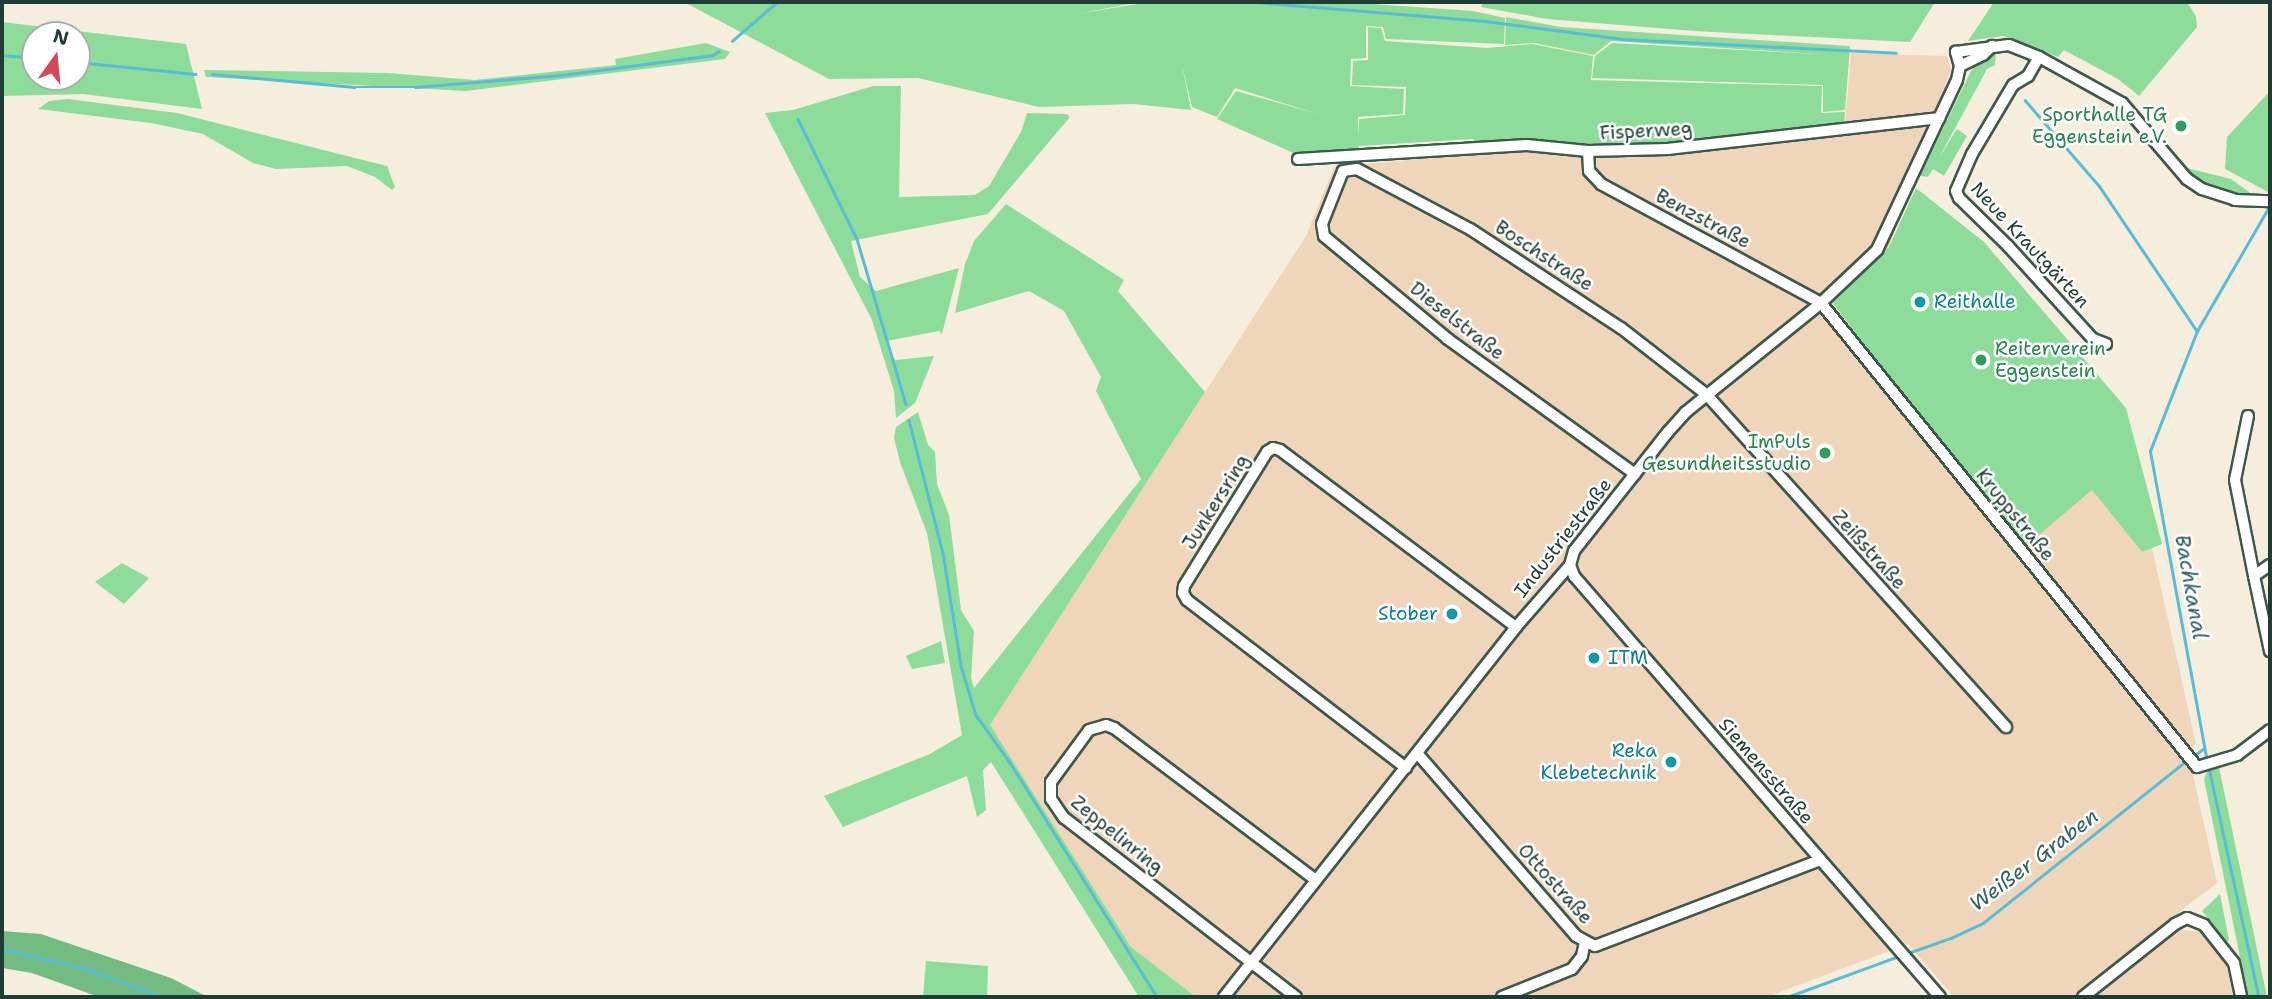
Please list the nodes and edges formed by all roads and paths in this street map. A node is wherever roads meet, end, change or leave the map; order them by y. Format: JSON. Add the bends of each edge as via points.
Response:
{"nodes":[{"id":1,"x":1992,"y":46,"type":"junction"},
{"id":2,"x":2039,"y":57,"type":"junction"},
{"id":3,"x":1960,"y":66,"type":"junction"},
{"id":4,"x":1939,"y":118,"type":"junction"},
{"id":5,"x":1588,"y":151,"type":"junction"},
{"id":6,"x":1298,"y":159,"type":"dead end"},
{"id":7,"x":1349,"y":168,"type":"joint"},
{"id":8,"x":2269,"y":201,"type":"edge"},
{"id":9,"x":1821,"y":303,"type":"junction"},
{"id":10,"x":2106,"y":344,"type":"dead end"},
{"id":11,"x":1707,"y":395,"type":"junction"},
{"id":12,"x":2248,"y":416,"type":"dead end"},
{"id":13,"x":1634,"y":474,"type":"junction"},
{"id":14,"x":1570,"y":565,"type":"junction"},
{"id":15,"x":2270,"y":565,"type":"edge"},
{"id":16,"x":2254,"y":576,"type":"junction"},
{"id":17,"x":1516,"y":627,"type":"junction"},
{"id":18,"x":2270,"y":651,"type":"edge"},
{"id":19,"x":2007,"y":727,"type":"dead end"},
{"id":20,"x":2270,"y":730,"type":"edge"},
{"id":21,"x":1417,"y":754,"type":"junction"},
{"id":22,"x":1406,"y":768,"type":"junction"},
{"id":23,"x":1820,"y":860,"type":"junction"},
{"id":24,"x":1316,"y":880,"type":"junction"},
{"id":25,"x":1585,"y":942,"type":"junction"},
{"id":26,"x":1251,"y":962,"type":"junction"},
{"id":27,"x":1224,"y":997,"type":"edge"},
{"id":28,"x":1296,"y":997,"type":"edge"},
{"id":29,"x":1502,"y":997,"type":"edge"},
{"id":30,"x":1940,"y":997,"type":"edge"},
{"id":31,"x":2083,"y":997,"type":"edge"},
{"id":32,"x":2241,"y":997,"type":"edge"}],
"edges":[{"from":1,"to":2,"type":"street","via":[[2009,45]]},
{"from":1,"to":3,"type":"street"},
{"from":1,"to":3,"type":"street","via":[[1956,52]]},
{"from":2,"to":8,"type":"street","via":[[2122,103],[2187,179],[2235,200]]},
{"from":2,"to":10,"type":"street","name":"Neue Krautgärten","via":[[2028,76],[2014,85],[1972,154],[1956,191],[2092,339]]},
{"from":3,"to":4,"type":"street"},
{"from":4,"to":5,"type":"street","name":"Fisperweg","via":[[1668,149]]},
{"from":4,"to":9,"type":"street","name":"Industriestraße","via":[[1877,250]]},
{"from":5,"to":6,"type":"street","name":"Fisperweg","via":[[1527,145]]},
{"from":5,"to":9,"type":"street","name":"Benzstraße","via":[[1590,171],[1608,189]]},
{"from":7,"to":11,"type":"street","name":"Boschstraße","via":[[1479,234],[1621,328]]},
{"from":7,"to":13,"type":"street","name":"Dieselstraße","via":[[1343,171],[1322,224],[1324,236],[1448,339]]},
{"from":9,"to":11,"type":"street","name":"Industriestraße"},
{"from":9,"to":20,"type":"street","name":"Kruppstraße","via":[[2196,759],[2237,755]]},
{"from":11,"to":13,"type":"street","name":"Industriestraße","via":[[1668,432]]},
{"from":11,"to":19,"type":"street","name":"Zeißstraße"},
{"from":12,"to":16,"type":"street","via":[[2235,480]]},
{"from":13,"to":14,"type":"street","name":"Industriestraße","via":[[1574,551]]},
{"from":14,"to":17,"type":"street","name":"Industriestraße"},
{"from":14,"to":23,"type":"street","name":"Siemensstraße","via":[[1574,576]]},
{"from":15,"to":16,"type":"street"},
{"from":16,"to":18,"type":"street"},
{"from":17,"to":21,"type":"street","name":"Industriestraße"},
{"from":17,"to":22,"type":"street","name":"Junkersring","via":[[1280,450],[1267,452],[1183,593]]},
{"from":21,"to":22,"type":"street","name":"Industriestraße"},
{"from":21,"to":25,"type":"street","name":"Ottostraße"},
{"from":22,"to":24,"type":"street","name":"Industriestraße"},
{"from":23,"to":25,"type":"street","name":"Ottostraße","via":[[1595,946]]},
{"from":23,"to":30,"type":"street","name":"Siemensstraße"},
{"from":24,"to":26,"type":"street","name":"Industriestraße"},
{"from":24,"to":26,"type":"street","name":"Zeppelinring","via":[[1114,727],[1089,730],[1051,782],[1055,807]]},
{"from":25,"to":29,"type":"street","via":[[1572,969]]},
{"from":26,"to":27,"type":"street","name":"Industriestraße"},
{"from":26,"to":28,"type":"street","name":"Zeppelinring"},
{"from":31,"to":32,"type":"street","via":[[2188,918],[2204,925],[2234,963]]}]}
